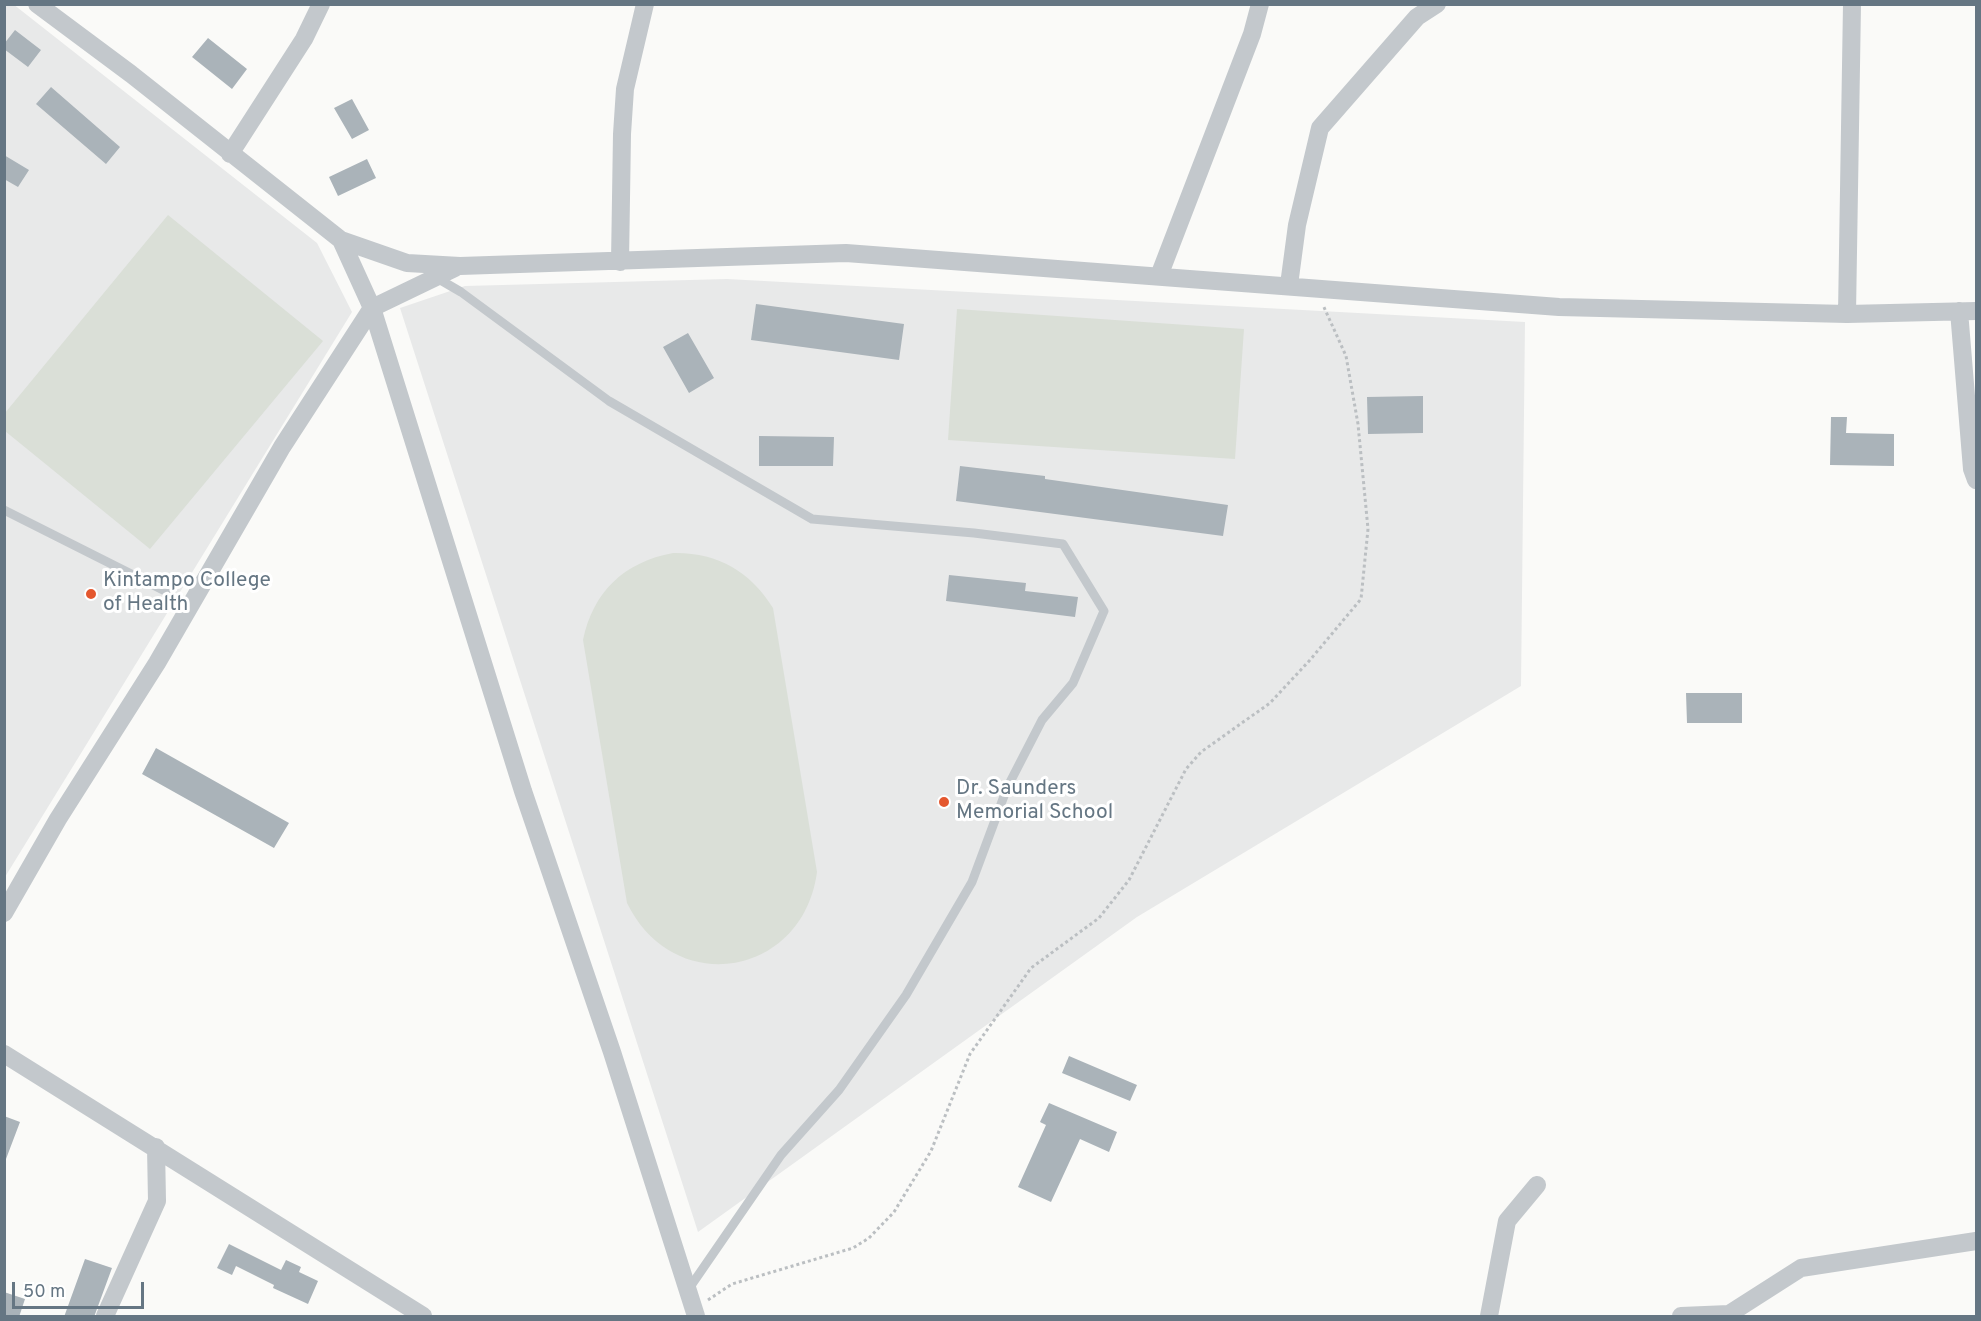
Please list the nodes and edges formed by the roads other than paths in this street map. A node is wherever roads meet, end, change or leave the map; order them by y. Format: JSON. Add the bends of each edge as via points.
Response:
{"nodes":[{"id":1,"x":37,"y":4,"type":"edge"},
{"id":2,"x":321,"y":4,"type":"edge"},
{"id":3,"x":645,"y":4,"type":"edge"},
{"id":4,"x":1260,"y":4,"type":"edge"},
{"id":5,"x":1437,"y":4,"type":"edge"},
{"id":6,"x":1852,"y":4,"type":"edge"},
{"id":7,"x":230,"y":154,"type":"junction"},
{"id":8,"x":340,"y":240,"type":"junction"},
{"id":9,"x":620,"y":261,"type":"junction"},
{"id":10,"x":460,"y":266,"type":"junction"},
{"id":11,"x":1159,"y":276,"type":"junction"},
{"id":12,"x":435,"y":277,"type":"junction"},
{"id":13,"x":1289,"y":285,"type":"junction"},
{"id":14,"x":372,"y":308,"type":"junction"},
{"id":15,"x":1968,"y":311,"type":"edge"},
{"id":16,"x":1847,"y":314,"type":"junction"},
{"id":17,"x":1977,"y":480,"type":"edge"},
{"id":18,"x":4,"y":510,"type":"edge"},
{"id":19,"x":186,"y":612,"type":"junction"},
{"id":20,"x":4,"y":913,"type":"edge"},
{"id":21,"x":4,"y":1054,"type":"edge"},
{"id":22,"x":156,"y":1147,"type":"junction"},
{"id":23,"x":1537,"y":1185,"type":"dead end"},
{"id":24,"x":1977,"y":1241,"type":"edge"},
{"id":25,"x":688,"y":1290,"type":"junction"},
{"id":26,"x":695,"y":1313,"type":"edge"},
{"id":27,"x":105,"y":1317,"type":"edge"},
{"id":28,"x":423,"y":1317,"type":"edge"},
{"id":29,"x":1489,"y":1317,"type":"edge"},
{"id":30,"x":1681,"y":1317,"type":"edge"}],
"edges":[{"from":1,"to":7,"type":"street"},
{"from":2,"to":7,"type":"street","via":[[304,39]]},
{"from":3,"to":9,"type":"street","via":[[625,89]]},
{"from":4,"to":11,"type":"street"},
{"from":5,"to":13,"type":"street","via":[[1417,17],[1320,128],[1297,225]]},
{"from":6,"to":16,"type":"street"},
{"from":7,"to":8,"type":"street"},
{"from":8,"to":10,"type":"street","via":[[407,263]]},
{"from":8,"to":14,"type":"street"},
{"from":9,"to":10,"type":"street"},
{"from":9,"to":11,"type":"street","via":[[846,253]]},
{"from":10,"to":12,"type":"street"},
{"from":11,"to":13,"type":"street"},
{"from":12,"to":14,"type":"street"},
{"from":12,"to":25,"type":"lane","via":[[609,400],[812,519],[1063,544],[1104,611],[1073,683],[1042,720],[1007,788],[972,882],[906,995],[839,1090],[781,1155]]},
{"from":13,"to":16,"type":"street","via":[[1559,307]]},
{"from":14,"to":19,"type":"street","via":[[282,447]]},
{"from":14,"to":25,"type":"street","via":[[520,780]]},
{"from":15,"to":16,"type":"street"},
{"from":15,"to":17,"type":"street","via":[[1972,469]]},
{"from":18,"to":19,"type":"lane","via":[[169,592]]},
{"from":19,"to":20,"type":"street"},
{"from":21,"to":22,"type":"street"},
{"from":22,"to":27,"type":"street","via":[[157,1201]]},
{"from":22,"to":28,"type":"street"},
{"from":23,"to":29,"type":"street","via":[[1507,1221]]},
{"from":24,"to":30,"type":"street","via":[[1801,1268],[1729,1314]]},
{"from":25,"to":26,"type":"street"}]}
